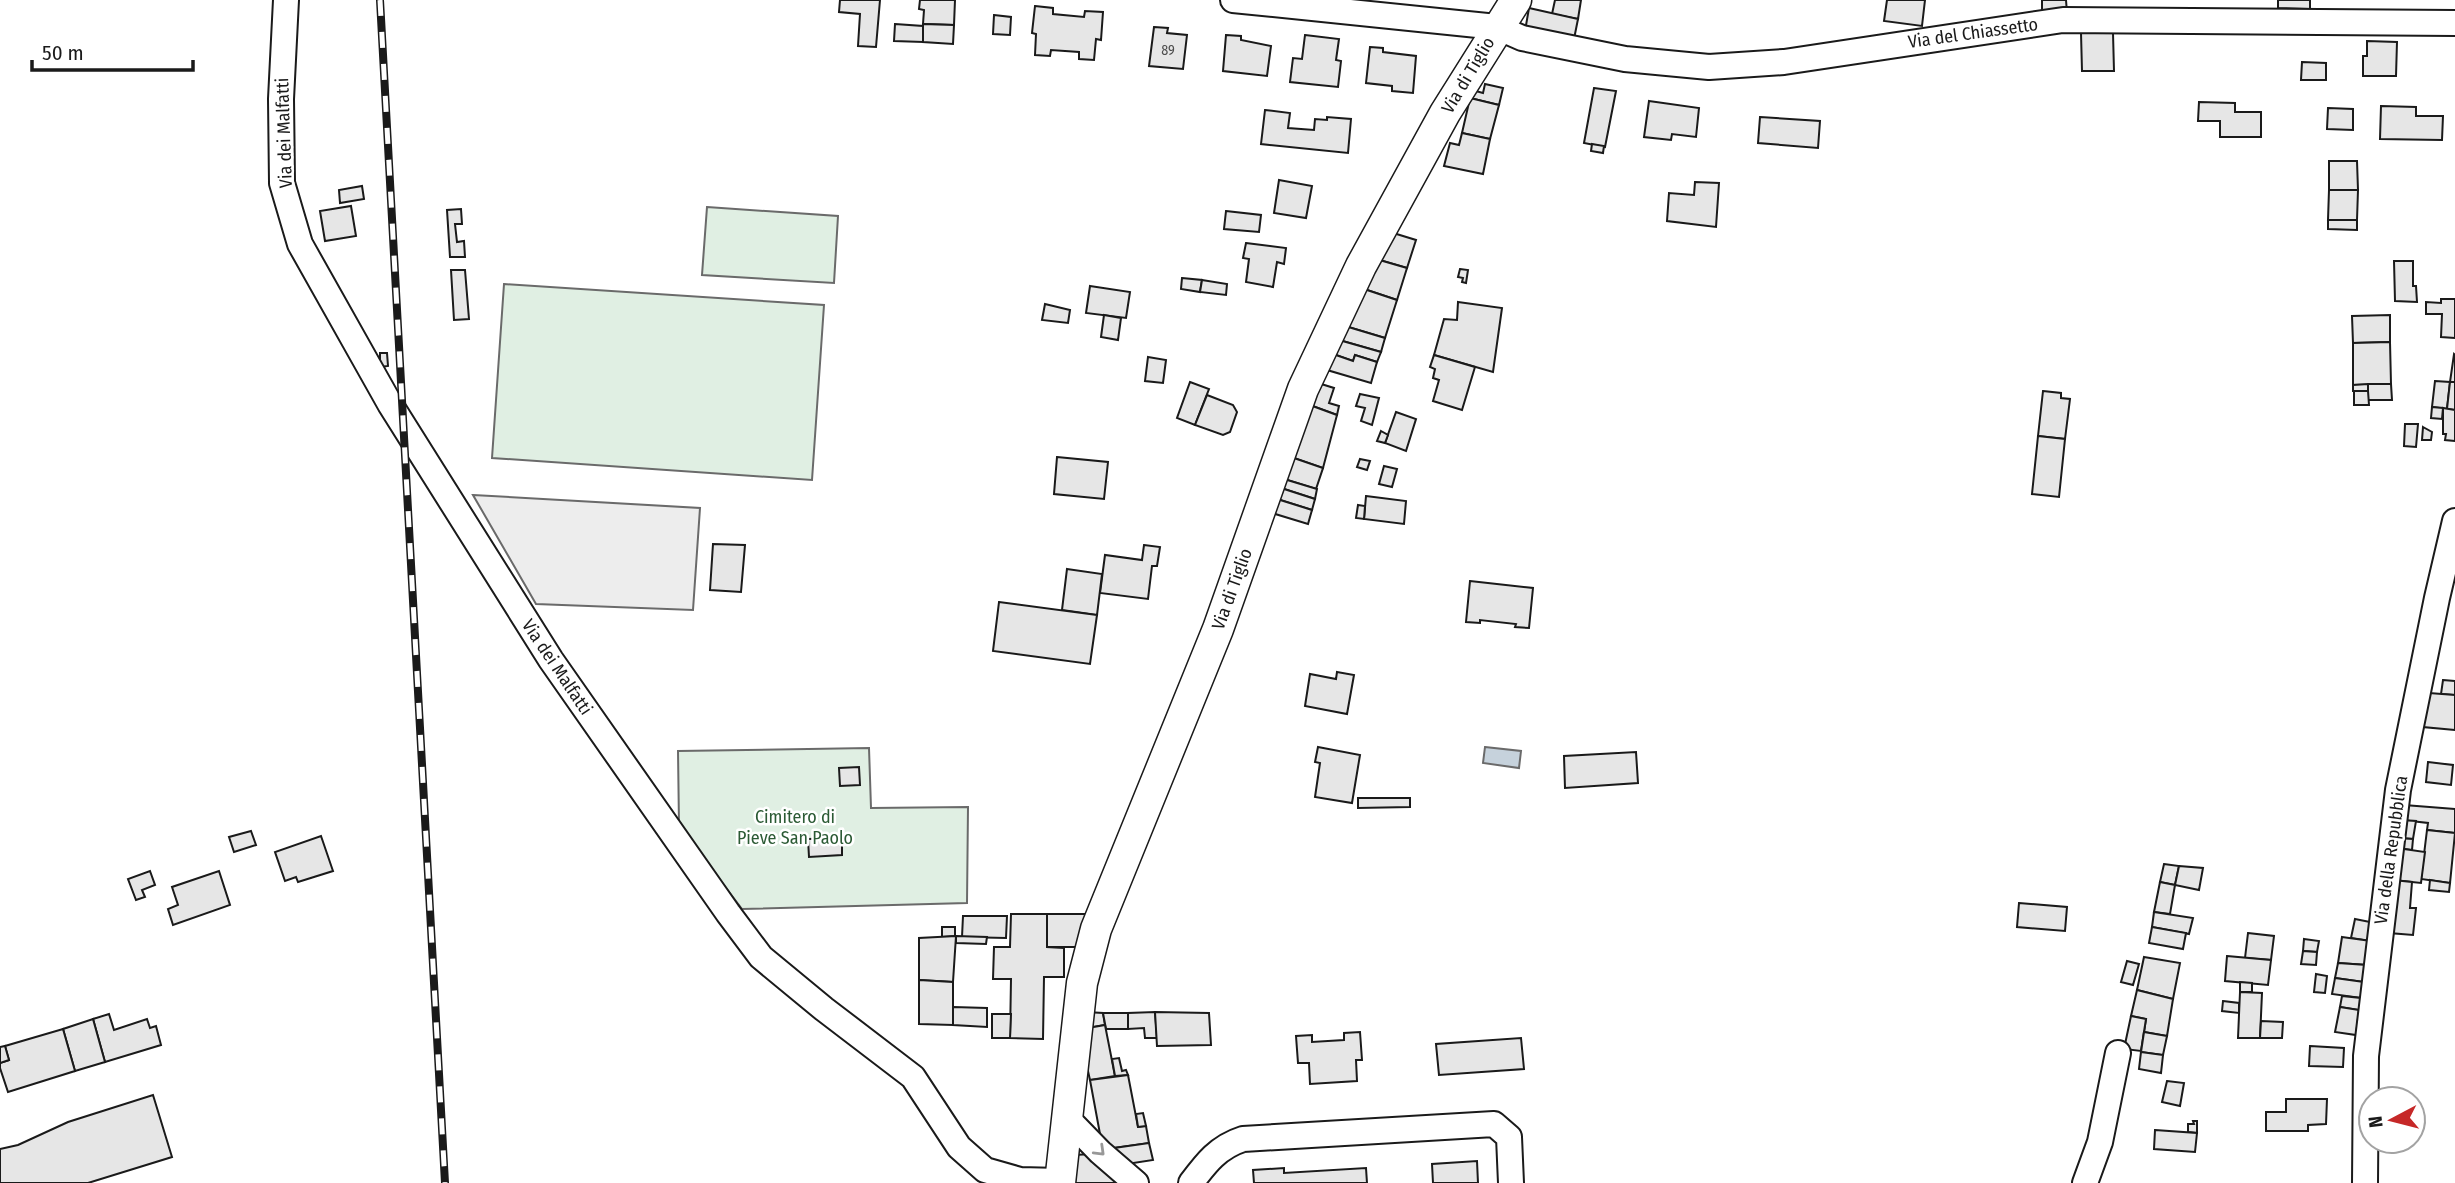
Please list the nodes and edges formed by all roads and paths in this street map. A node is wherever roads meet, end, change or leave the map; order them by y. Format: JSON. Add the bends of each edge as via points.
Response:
{"nodes":[{"id":1,"x":286,"y":0,"type":"edge"},
{"id":2,"x":1233,"y":0,"type":"edge"},
{"id":3,"x":1516,"y":0,"type":"edge"},
{"id":4,"x":2455,"y":23,"type":"edge"},
{"id":5,"x":1497,"y":27,"type":"junction"},
{"id":6,"x":2455,"y":522,"type":"edge"},
{"id":7,"x":2118,"y":1053,"type":"dead end"},
{"id":8,"x":1066,"y":1117,"type":"junction"},
{"id":9,"x":1060,"y":1182,"type":"edge"},
{"id":10,"x":1136,"y":1183,"type":"edge"},
{"id":11,"x":1191,"y":1183,"type":"edge"},
{"id":12,"x":1511,"y":1183,"type":"edge"},
{"id":13,"x":2085,"y":1183,"type":"edge"},
{"id":14,"x":2365,"y":1183,"type":"edge"}],
"edges":[{"from":1,"to":9,"type":"street","name":"Via dei Malfatti","via":[[282,183],[300,244],[390,404],[544,649],[761,957],[913,1077],[959,1147],[985,1170],[1020,1180]]},
{"from":2,"to":5,"type":"street","name":"Via di Tiglio"},
{"from":3,"to":5,"type":"main road","name":"Via di Tiglio"},
{"from":4,"to":5,"type":"street","name":"Via del Chiassetto","via":[[2063,20],[1784,62],[1709,67],[1625,59],[1522,38]]},
{"from":5,"to":8,"type":"main road","name":"Via di Tiglio","via":[[1444,113],[1361,266],[1303,389],[1218,629],[1096,929],[1082,983]]},
{"from":6,"to":14,"type":"street","name":"Via della Repubblica","via":[[2398,790],[2366,1056]]},
{"from":7,"to":13,"type":"street","via":[[2100,1142]]},
{"from":8,"to":9,"type":"main road","name":"Via di Tiglio"},
{"from":8,"to":10,"type":"street","one_way":true},
{"from":11,"to":12,"type":"street","via":[[1211,1157],[1243,1139],[1494,1124],[1508,1137]]}]}
